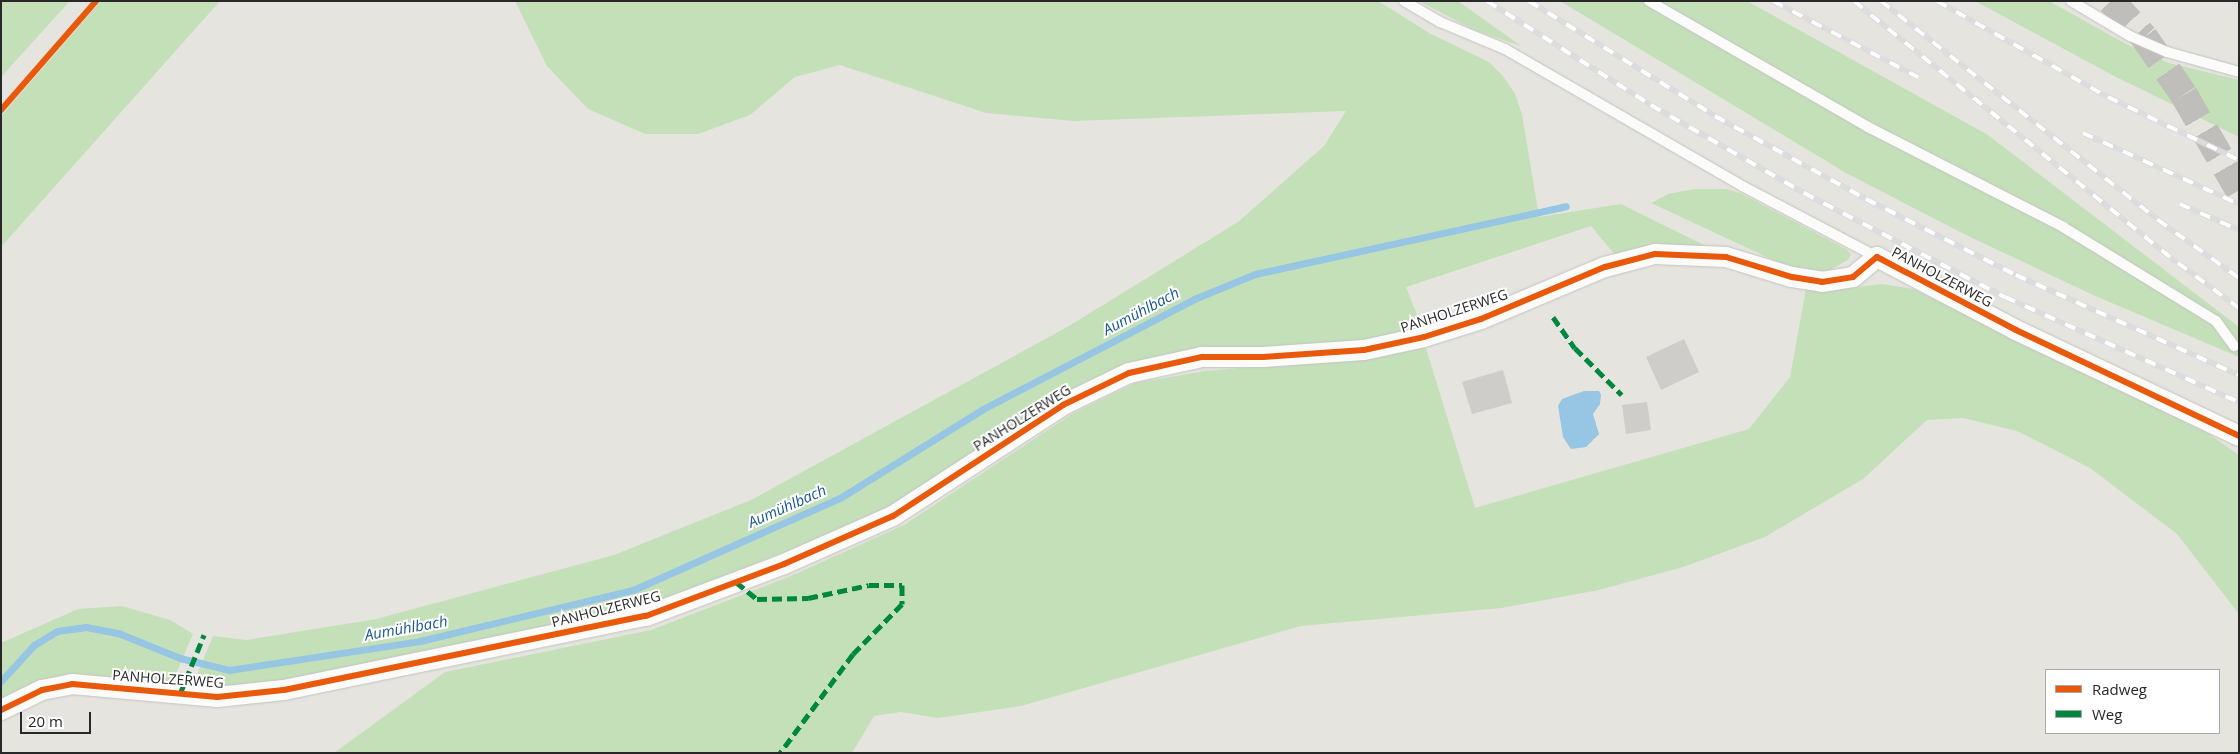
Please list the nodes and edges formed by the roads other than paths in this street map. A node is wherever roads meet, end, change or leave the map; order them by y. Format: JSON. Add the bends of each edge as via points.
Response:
{"nodes":[{"id":1,"x":1404,"y":1,"type":"edge"},
{"id":2,"x":1649,"y":1,"type":"edge"},
{"id":3,"x":2071,"y":1,"type":"edge"},
{"id":4,"x":2239,"y":72,"type":"edge"},
{"id":5,"x":1877,"y":257,"type":"junction"},
{"id":6,"x":2234,"y":346,"type":"dead end"},
{"id":7,"x":2239,"y":436,"type":"edge"},
{"id":8,"x":1,"y":710,"type":"edge"}],
"edges":[{"from":1,"to":5,"type":"lane","via":[[1440,22],[1505,49],[1744,187]]},
{"from":2,"to":6,"type":"lane","via":[[1868,127],[2063,227],[2216,321]]},
{"from":3,"to":4,"type":"lane","via":[[2137,40]]},
{"from":5,"to":7,"type":"street","name":"PANHOLZERWEG","via":[[2016,330]]},
{"from":5,"to":8,"type":"street","name":"PANHOLZERWEG","via":[[1853,277],[1822,282],[1792,277],[1726,257],[1655,254],[1605,267],[1481,318],[1424,337],[1364,350],[1263,357],[1202,357],[1129,373],[1063,405],[893,516],[784,564],[646,616],[284,690],[217,697],[72,684],[42,690]]}]}
